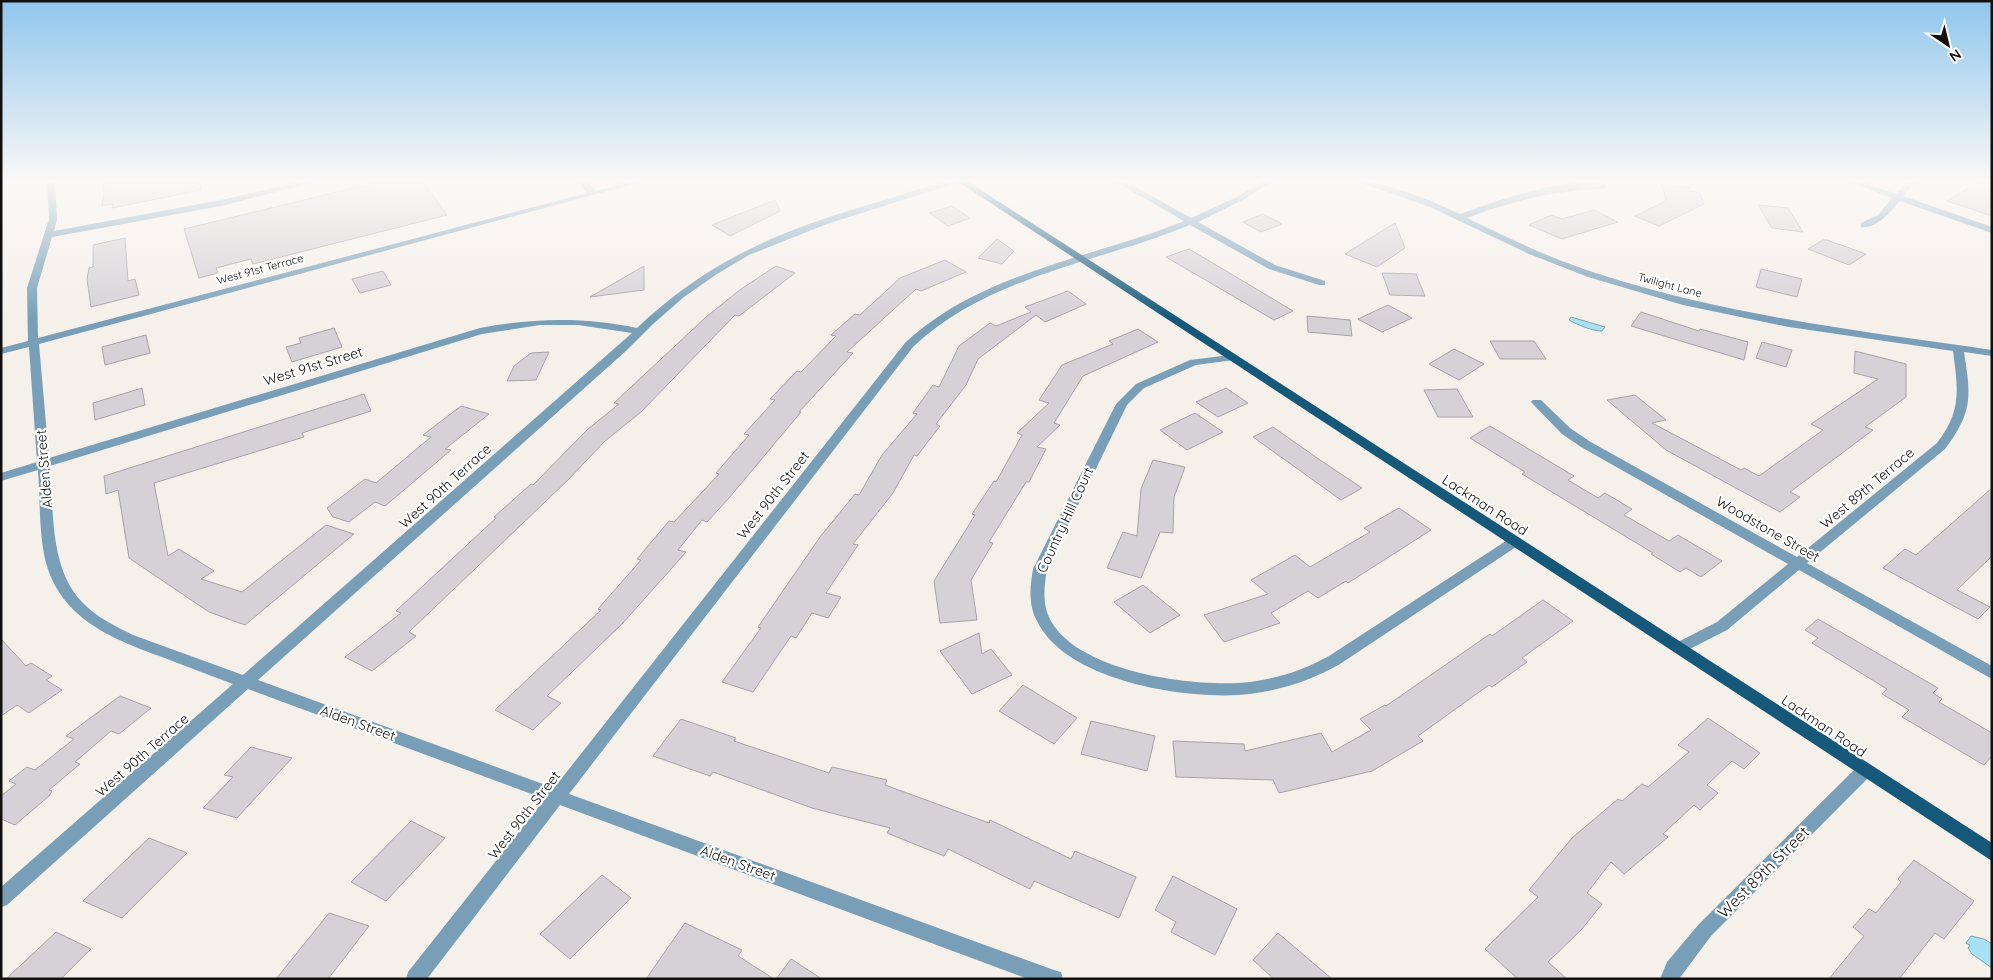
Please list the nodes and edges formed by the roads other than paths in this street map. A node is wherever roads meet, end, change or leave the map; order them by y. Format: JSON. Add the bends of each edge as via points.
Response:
{"nodes":[{"id":1,"x":51,"y":227,"type":"edge"},
{"id":2,"x":93,"y":227,"type":"edge"},
{"id":3,"x":469,"y":227,"type":"edge"},
{"id":4,"x":813,"y":227,"type":"edge"},
{"id":5,"x":1030,"y":227,"type":"edge"},
{"id":6,"x":1176,"y":227,"type":"edge"},
{"id":7,"x":1199,"y":227,"type":"edge"},
{"id":8,"x":1478,"y":227,"type":"edge"},
{"id":9,"x":49,"y":235,"type":"junction"},
{"id":10,"x":1080,"y":259,"type":"junction"},
{"id":11,"x":1322,"y":283,"type":"dead end"},
{"id":12,"x":639,"y":331,"type":"junction"},
{"id":13,"x":34,"y":342,"type":"junction"},
{"id":14,"x":1958,"y":349,"type":"junction"},
{"id":15,"x":1,"y":351,"type":"edge"},
{"id":16,"x":1992,"y":353,"type":"edge"},
{"id":17,"x":1230,"y":358,"type":"junction"},
{"id":18,"x":1537,"y":402,"type":"dead end"},
{"id":19,"x":44,"y":464,"type":"junction"},
{"id":20,"x":1,"y":477,"type":"edge"},
{"id":21,"x":1514,"y":542,"type":"junction"},
{"id":22,"x":1798,"y":565,"type":"junction"},
{"id":23,"x":1679,"y":648,"type":"junction"},
{"id":24,"x":1992,"y":673,"type":"edge"},
{"id":25,"x":246,"y":682,"type":"junction"},
{"id":26,"x":1864,"y":771,"type":"junction"},
{"id":27,"x":557,"y":796,"type":"junction"},
{"id":28,"x":1992,"y":853,"type":"edge"},
{"id":29,"x":1,"y":899,"type":"edge"},
{"id":30,"x":415,"y":979,"type":"edge"},
{"id":31,"x":1054,"y":979,"type":"edge"},
{"id":32,"x":1669,"y":979,"type":"edge"}],
"edges":[{"from":1,"to":9,"type":"street","name":"Alden Street"},
{"from":2,"to":9,"type":"street"},
{"from":3,"to":13,"type":"street","name":"West 91st Terrace"},
{"from":4,"to":12,"type":"street","name":"West 90th Terrace","via":[[745,254],[712,273]]},
{"from":5,"to":10,"type":"main road","name":"Lackman Road"},
{"from":6,"to":10,"type":"street","name":"West 90th Street"},
{"from":7,"to":11,"type":"street","via":[[1272,267]]},
{"from":8,"to":14,"type":"street","name":"Twilight Lane","via":[[1591,275],[1687,303],[1789,324]]},
{"from":9,"to":13,"type":"street","name":"Alden Street","via":[[32,288]]},
{"from":10,"to":17,"type":"main road","name":"Lackman Road"},
{"from":10,"to":27,"type":"street","name":"West 90th Street","via":[[973,298],[946,312],[916,338]]},
{"from":12,"to":19,"type":"street","name":"West 91st Street","via":[[568,321],[534,322],[480,331]]},
{"from":12,"to":25,"type":"street","name":"West 90th Terrace"},
{"from":13,"to":15,"type":"street","name":"West 91st Terrace"},
{"from":13,"to":19,"type":"street","name":"Alden Street"},
{"from":14,"to":16,"type":"street","name":"Twilight Lane"},
{"from":14,"to":22,"type":"street","name":"West 89th Terrace","via":[[1964,390],[1963,411],[1954,430],[1941,446]]},
{"from":17,"to":21,"type":"main road","name":"Lackman Road"},
{"from":17,"to":21,"type":"street","name":"Country Hill Court","via":[[1194,362],[1140,386],[1122,404],[1040,569],[1036,588],[1038,610],[1046,624],[1071,651],[1104,667],[1184,687],[1246,689],[1283,682],[1322,667]]},
{"from":18,"to":22,"type":"street","name":"Woodstone Street","via":[[1566,431],[1585,444]]},
{"from":19,"to":20,"type":"street","name":"West 91st Street"},
{"from":19,"to":25,"type":"street","name":"Alden Street","via":[[51,554],[70,600],[96,623],[128,639]]},
{"from":21,"to":23,"type":"main road","name":"Lackman Road"},
{"from":22,"to":23,"type":"street","name":"West 89th Terrace","via":[[1722,626]]},
{"from":22,"to":24,"type":"street","name":"Woodstone Street"},
{"from":23,"to":26,"type":"main road","name":"Lackman Road"},
{"from":25,"to":27,"type":"street","name":"Alden Street"},
{"from":25,"to":29,"type":"street","name":"West 90th Terrace"},
{"from":26,"to":28,"type":"main road","name":"Lackman Road"},
{"from":26,"to":32,"type":"street","name":"West 89th Street","via":[[1705,930]]},
{"from":27,"to":30,"type":"street","name":"West 90th Street"},
{"from":27,"to":31,"type":"street","name":"Alden Street"}]}
